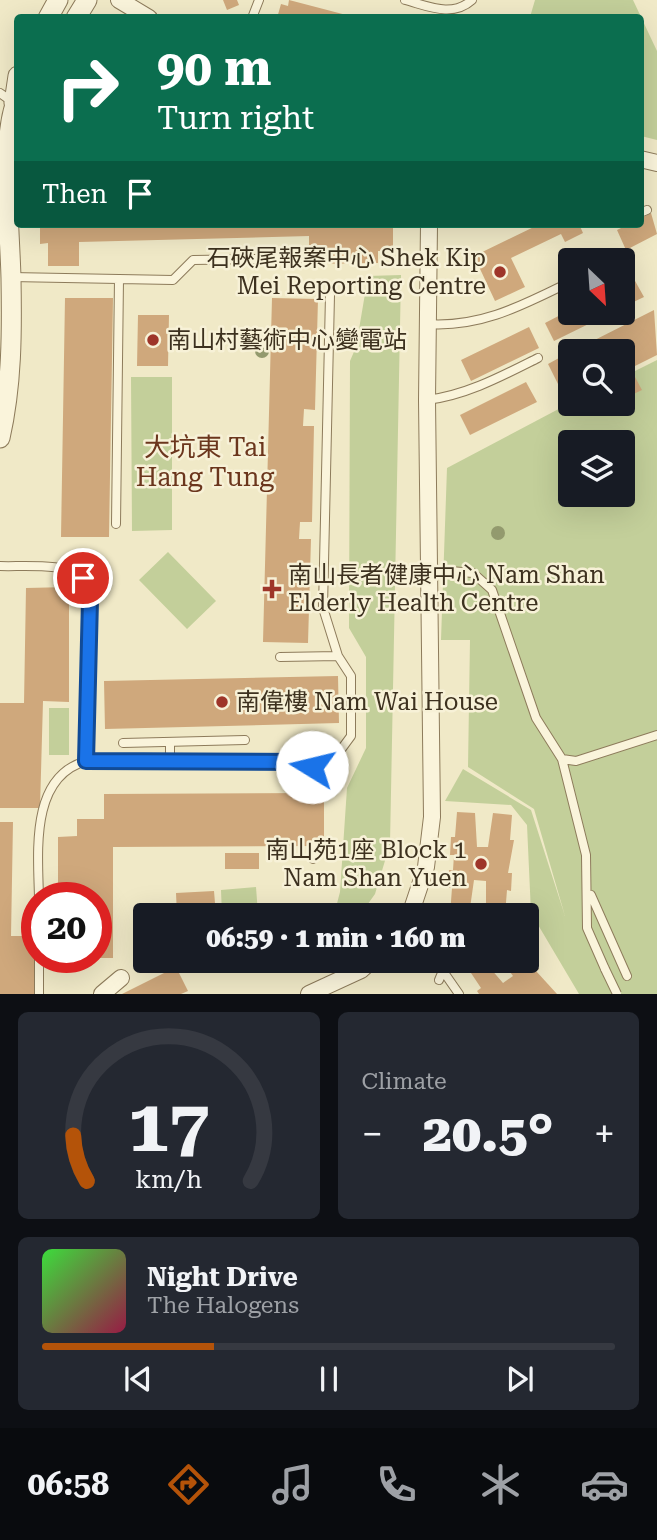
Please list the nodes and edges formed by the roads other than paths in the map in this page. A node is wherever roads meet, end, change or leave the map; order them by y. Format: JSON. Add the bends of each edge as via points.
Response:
{"nodes":[{"id":1,"x":119,"y":0,"type":"edge"},
{"id":2,"x":405,"y":0,"type":"edge"},
{"id":3,"x":472,"y":0,"type":"edge"},
{"id":4,"x":142,"y":14,"type":"edge"},
{"id":5,"x":10,"y":98,"type":"edge"},
{"id":6,"x":429,"y":228,"type":"edge"},
{"id":7,"x":312,"y":258,"type":"dead end"},
{"id":8,"x":11,"y":277,"type":"junction"},
{"id":9,"x":120,"y":279,"type":"junction"},
{"id":10,"x":558,"y":288,"type":"edge"},
{"id":11,"x":330,"y":295,"type":"dead end"},
{"id":12,"x":426,"y":324,"type":"junction"},
{"id":13,"x":538,"y":358,"type":"dead end"},
{"id":14,"x":427,"y":400,"type":"junction"},
{"id":15,"x":4,"y":406,"type":"edge"},
{"id":16,"x":0,"y":438,"type":"edge"},
{"id":17,"x":116,"y":524,"type":"dead end"},
{"id":18,"x":0,"y":566,"type":"edge"},
{"id":19,"x":428,"y":569,"type":"junction"},
{"id":20,"x":338,"y":656,"type":"junction"},
{"id":21,"x":280,"y":657,"type":"dead end"},
{"id":22,"x":657,"y":734,"type":"edge"},
{"id":23,"x":245,"y":740,"type":"dead end"},
{"id":24,"x":170,"y":742,"type":"junction"},
{"id":25,"x":123,"y":743,"type":"dead end"},
{"id":26,"x":562,"y":759,"type":"junction"},
{"id":27,"x":86,"y":761,"type":"junction"},
{"id":28,"x":170,"y":761,"type":"junction"},
{"id":29,"x":312,"y":762,"type":"junction"},
{"id":30,"x":312,"y":793,"type":"dead end"},
{"id":31,"x":313,"y":846,"type":"dead end"},
{"id":32,"x":313,"y":859,"type":"dead end"},
{"id":33,"x":39,"y":882,"type":"edge"},
{"id":34,"x":588,"y":889,"type":"junction"},
{"id":35,"x":414,"y":903,"type":"edge"},
{"id":36,"x":39,"y":973,"type":"edge"},
{"id":37,"x":355,"y":973,"type":"edge"},
{"id":38,"x":442,"y":973,"type":"edge"},
{"id":39,"x":626,"y":976,"type":"dead end"},
{"id":40,"x":121,"y":978,"type":"dead end"},
{"id":41,"x":39,"y":994,"type":"edge"},
{"id":42,"x":102,"y":994,"type":"edge"},
{"id":43,"x":310,"y":994,"type":"edge"},
{"id":44,"x":459,"y":994,"type":"edge"},
{"id":45,"x":617,"y":994,"type":"edge"}],
"edges":[{"from":1,"to":4,"type":"street"},
{"from":2,"to":3,"type":"lane","via":[[447,11]]},
{"from":5,"to":8,"type":"street","via":[[3,142]]},
{"from":6,"to":12,"type":"street"},
{"from":7,"to":9,"type":"lane","via":[[193,260],[173,280]]},
{"from":8,"to":9,"type":"lane"},
{"from":8,"to":15,"type":"street","via":[[10,377]]},
{"from":9,"to":17,"type":"lane"},
{"from":10,"to":12,"type":"lane","via":[[503,315],[461,325]]},
{"from":11,"to":20,"type":"lane","via":[[323,608]]},
{"from":12,"to":14,"type":"street"},
{"from":13,"to":14,"type":"lane","via":[[453,396]]},
{"from":14,"to":19,"type":"street"},
{"from":15,"to":16,"type":"street"},
{"from":18,"to":27,"type":"lane","via":[[62,568],[76,573],[88,588]]},
{"from":19,"to":26,"type":"lane","via":[[473,573],[492,590],[536,719]]},
{"from":19,"to":35,"type":"street","via":[[432,817],[426,867]]},
{"from":20,"to":21,"type":"lane"},
{"from":20,"to":29,"type":"lane","via":[[351,676],[351,736],[337,755]]},
{"from":22,"to":26,"type":"lane","via":[[576,761]]},
{"from":23,"to":24,"type":"lane"},
{"from":24,"to":25,"type":"lane"},
{"from":24,"to":28,"type":"lane"},
{"from":26,"to":34,"type":"lane","via":[[586,855]]},
{"from":27,"to":28,"type":"lane"},
{"from":27,"to":33,"type":"lane","via":[[69,766],[57,777],[40,817]]},
{"from":28,"to":29,"type":"lane"},
{"from":29,"to":30,"type":"lane"},
{"from":31,"to":32,"type":"lane"},
{"from":34,"to":39,"type":"lane"},
{"from":34,"to":45,"type":"lane","bridge":true,"via":[[587,929]]},
{"from":36,"to":41,"type":"lane"},
{"from":37,"to":43,"type":"street"},
{"from":38,"to":44,"type":"lane"},
{"from":40,"to":42,"type":"street"}]}
